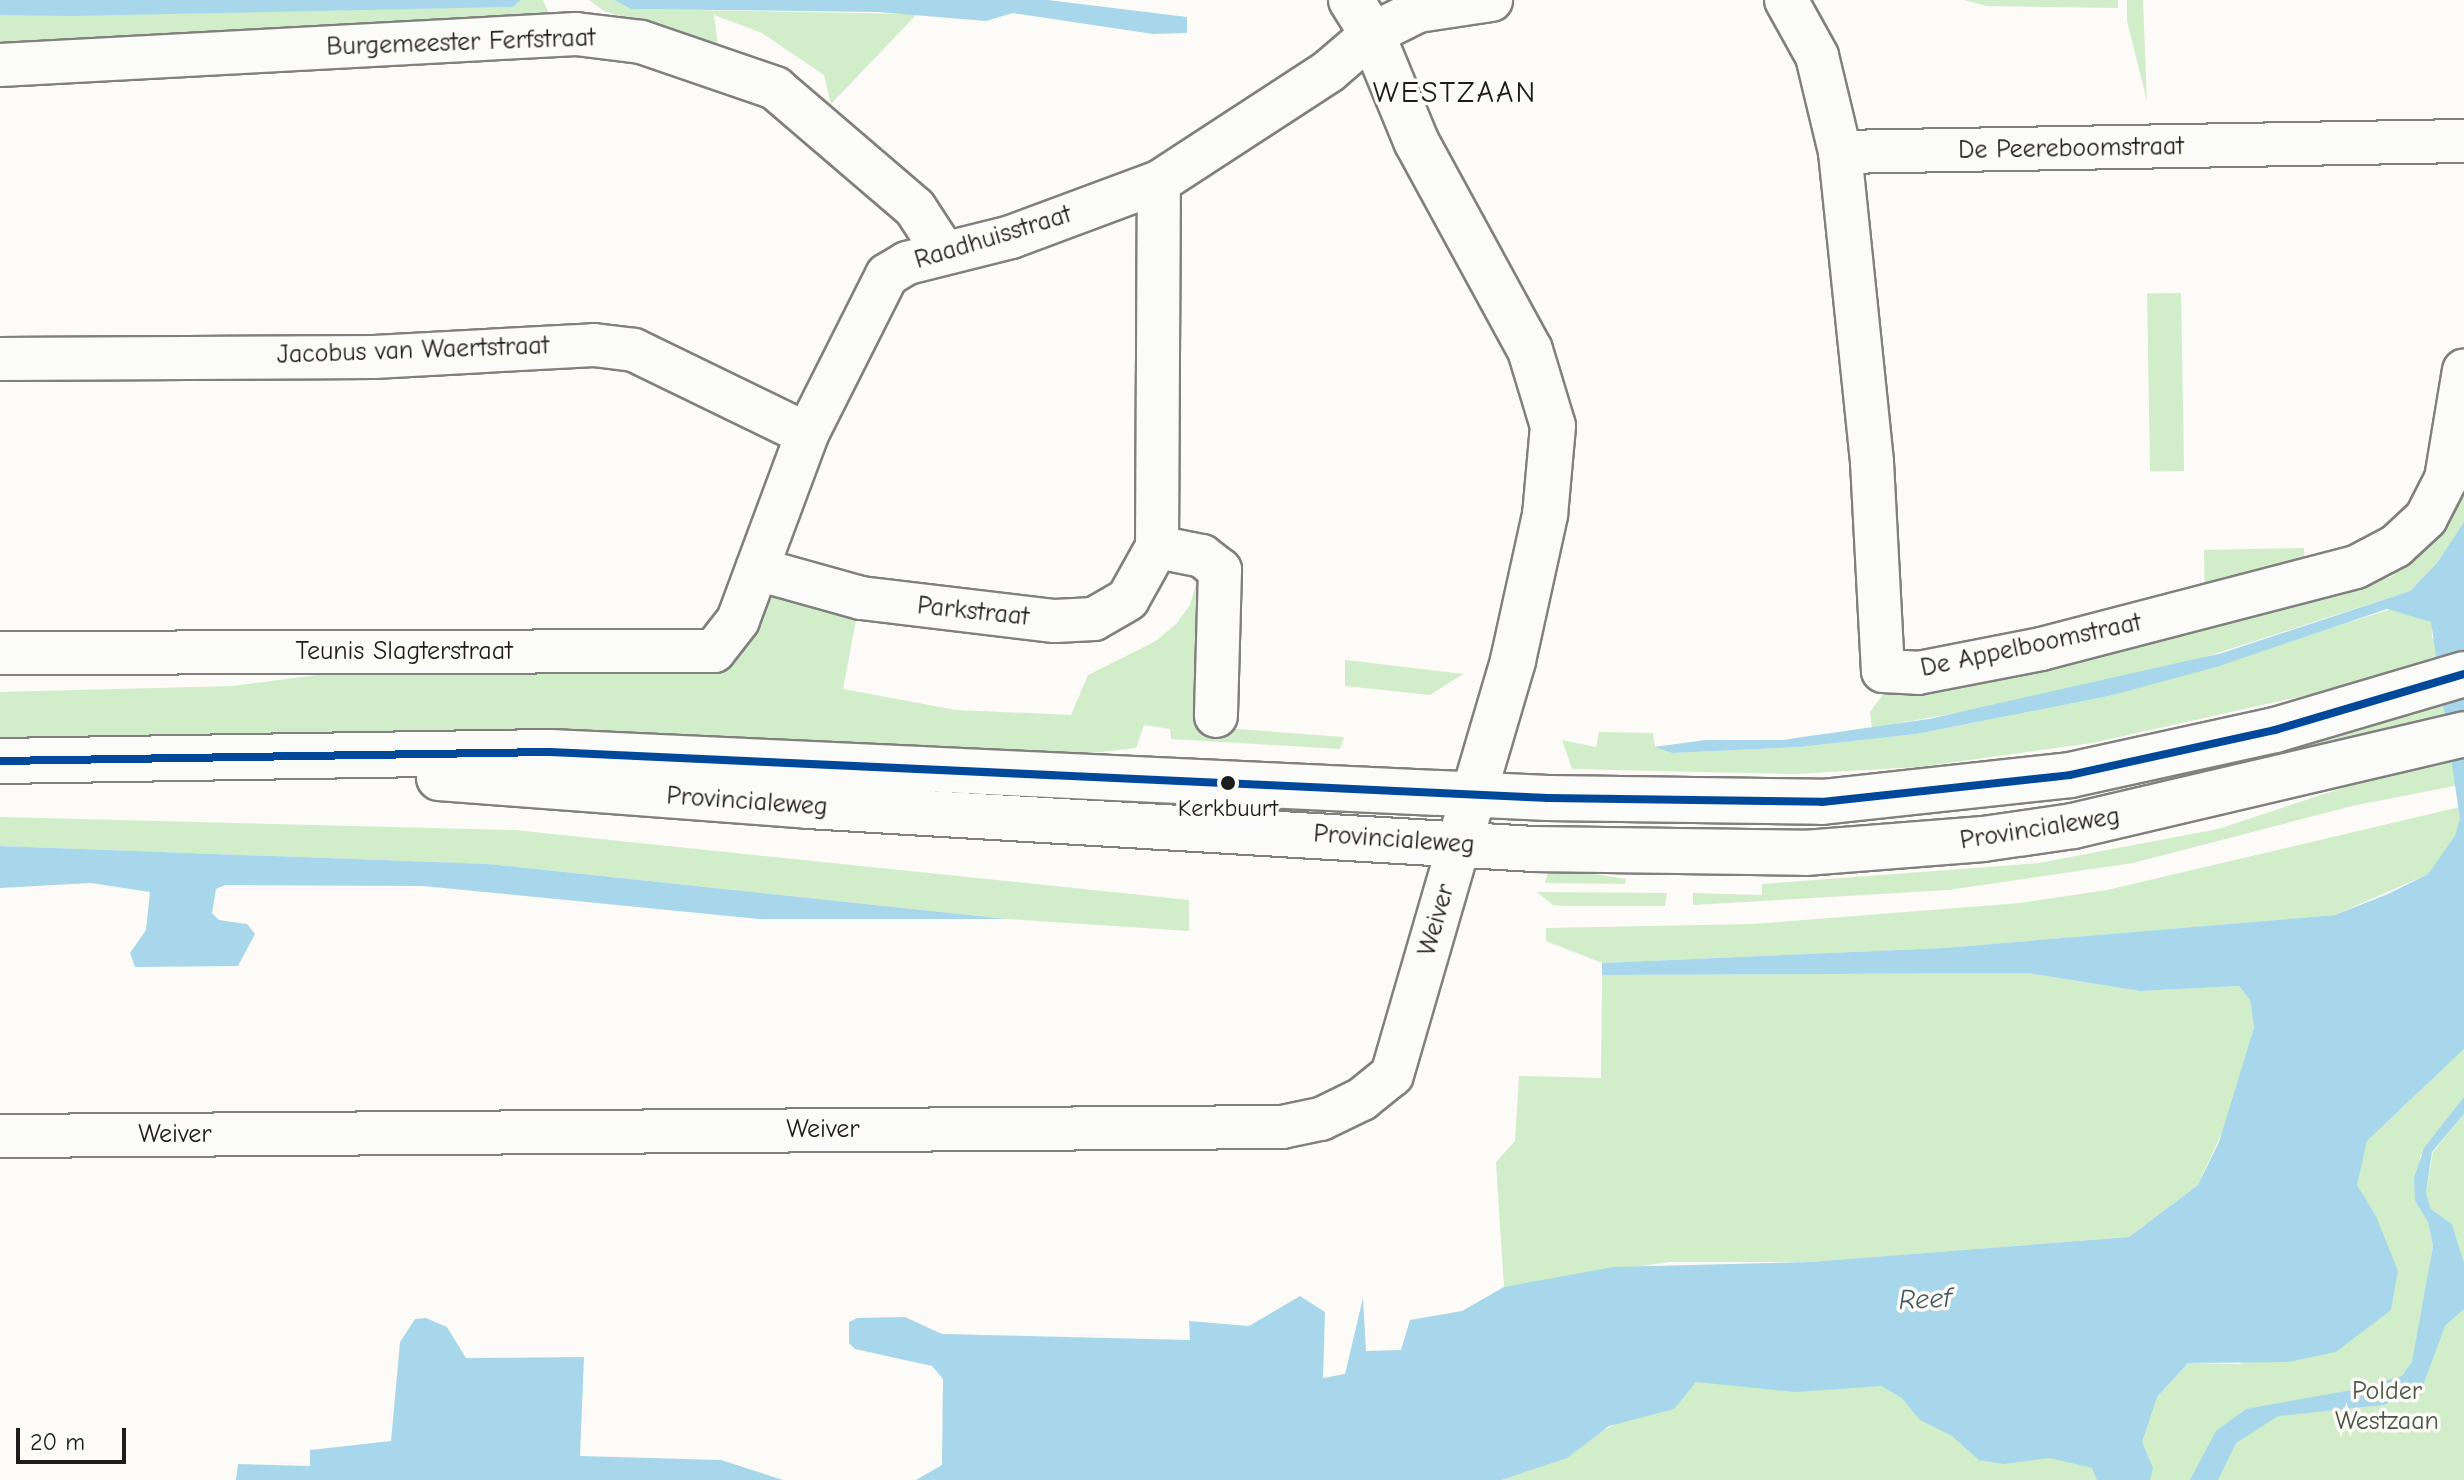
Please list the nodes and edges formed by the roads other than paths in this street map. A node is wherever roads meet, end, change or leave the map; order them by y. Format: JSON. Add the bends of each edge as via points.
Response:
{"nodes":[{"id":1,"x":1491,"y":0,"type":"edge"},
{"id":2,"x":1786,"y":0,"type":"edge"},
{"id":3,"x":1370,"y":11,"type":"edge"},
{"id":4,"x":569,"y":17,"type":"edge"},
{"id":5,"x":0,"y":65,"type":"edge"},
{"id":6,"x":2464,"y":141,"type":"edge"},
{"id":7,"x":1840,"y":152,"type":"junction"},
{"id":8,"x":1159,"y":182,"type":"junction"},
{"id":9,"x":943,"y":251,"type":"junction"},
{"id":10,"x":0,"y":359,"type":"edge"},
{"id":11,"x":2464,"y":370,"type":"edge"},
{"id":12,"x":807,"y":434,"type":"junction"},
{"id":13,"x":1157,"y":547,"type":"junction"},
{"id":14,"x":757,"y":569,"type":"junction"},
{"id":15,"x":0,"y":653,"type":"edge"},
{"id":16,"x":2464,"y":674,"type":"edge"},
{"id":17,"x":1216,"y":716,"type":"dead end"},
{"id":18,"x":2464,"y":734,"type":"edge"},
{"id":19,"x":218,"y":758,"type":"junction"},
{"id":20,"x":0,"y":761,"type":"edge"},
{"id":21,"x":1474,"y":794,"type":"junction"},
{"id":22,"x":1459,"y":844,"type":"junction"},
{"id":23,"x":0,"y":1136,"type":"edge"}],
"edges":[{"from":1,"to":3,"type":"street","name":"Raadhuisstraat","via":[[1418,11]]},
{"from":2,"to":7,"type":"street","via":[[1817,56]]},
{"from":3,"to":8,"type":"street","name":"Raadhuisstraat","via":[[1329,71]]},
{"from":3,"to":21,"type":"main road","via":[[1416,141],[1530,350],[1553,426],[1545,515],[1513,661]]},
{"from":4,"to":5,"type":"street","name":"Burgemeester Ferfstraat"},
{"from":4,"to":9,"type":"street","name":"Burgemeester Ferfstraat","via":[[775,88],[915,208]]},
{"from":6,"to":7,"type":"street","name":"De Peereboomstraat"},
{"from":7,"to":11,"type":"street","name":"De Appelboomstraat","via":[[1872,462],[1883,671],[1918,673],[2041,649],[2356,567],[2396,546],[2426,518],[2446,479]]},
{"from":8,"to":9,"type":"street","name":"Raadhuisstraat","via":[[1011,237]]},
{"from":8,"to":13,"type":"street","name":"Parkstraat"},
{"from":9,"to":12,"type":"street","name":"Raadhuisstraat","via":[[887,275]]},
{"from":10,"to":12,"type":"street","name":"Jacobus van Waertstraat","via":[[374,357],[594,345],[634,350]]},
{"from":12,"to":14,"type":"street","name":"Raadhuisstraat"},
{"from":13,"to":14,"type":"street","name":"Parkstraat","via":[[1128,599],[1094,619],[1076,622],[861,598]]},
{"from":13,"to":17,"type":"street","via":[[1202,556],[1220,570]]},
{"from":14,"to":15,"type":"street","name":"Teunis Slagterstraat","via":[[731,634],[714,651],[702,653]]},
{"from":16,"to":21,"type":"main road","name":"Provincialeweg","via":[[2187,752],[2001,786],[1822,802],[1727,804]]},
{"from":18,"to":22,"type":"main road","name":"Provincialeweg","via":[[2123,817],[1983,839],[1733,854]]},
{"from":19,"to":20,"type":"main road","name":"Provincialeweg"},
{"from":19,"to":21,"type":"main road","name":"Provincialeweg","via":[[550,752]]},
{"from":19,"to":22,"type":"main road","name":"Provincialeweg","via":[[792,805]]},
{"from":21,"to":22,"type":"main road"},
{"from":22,"to":23,"type":"street","name":"Weiver","via":[[1392,1075],[1362,1099],[1295,1124]]}]}
